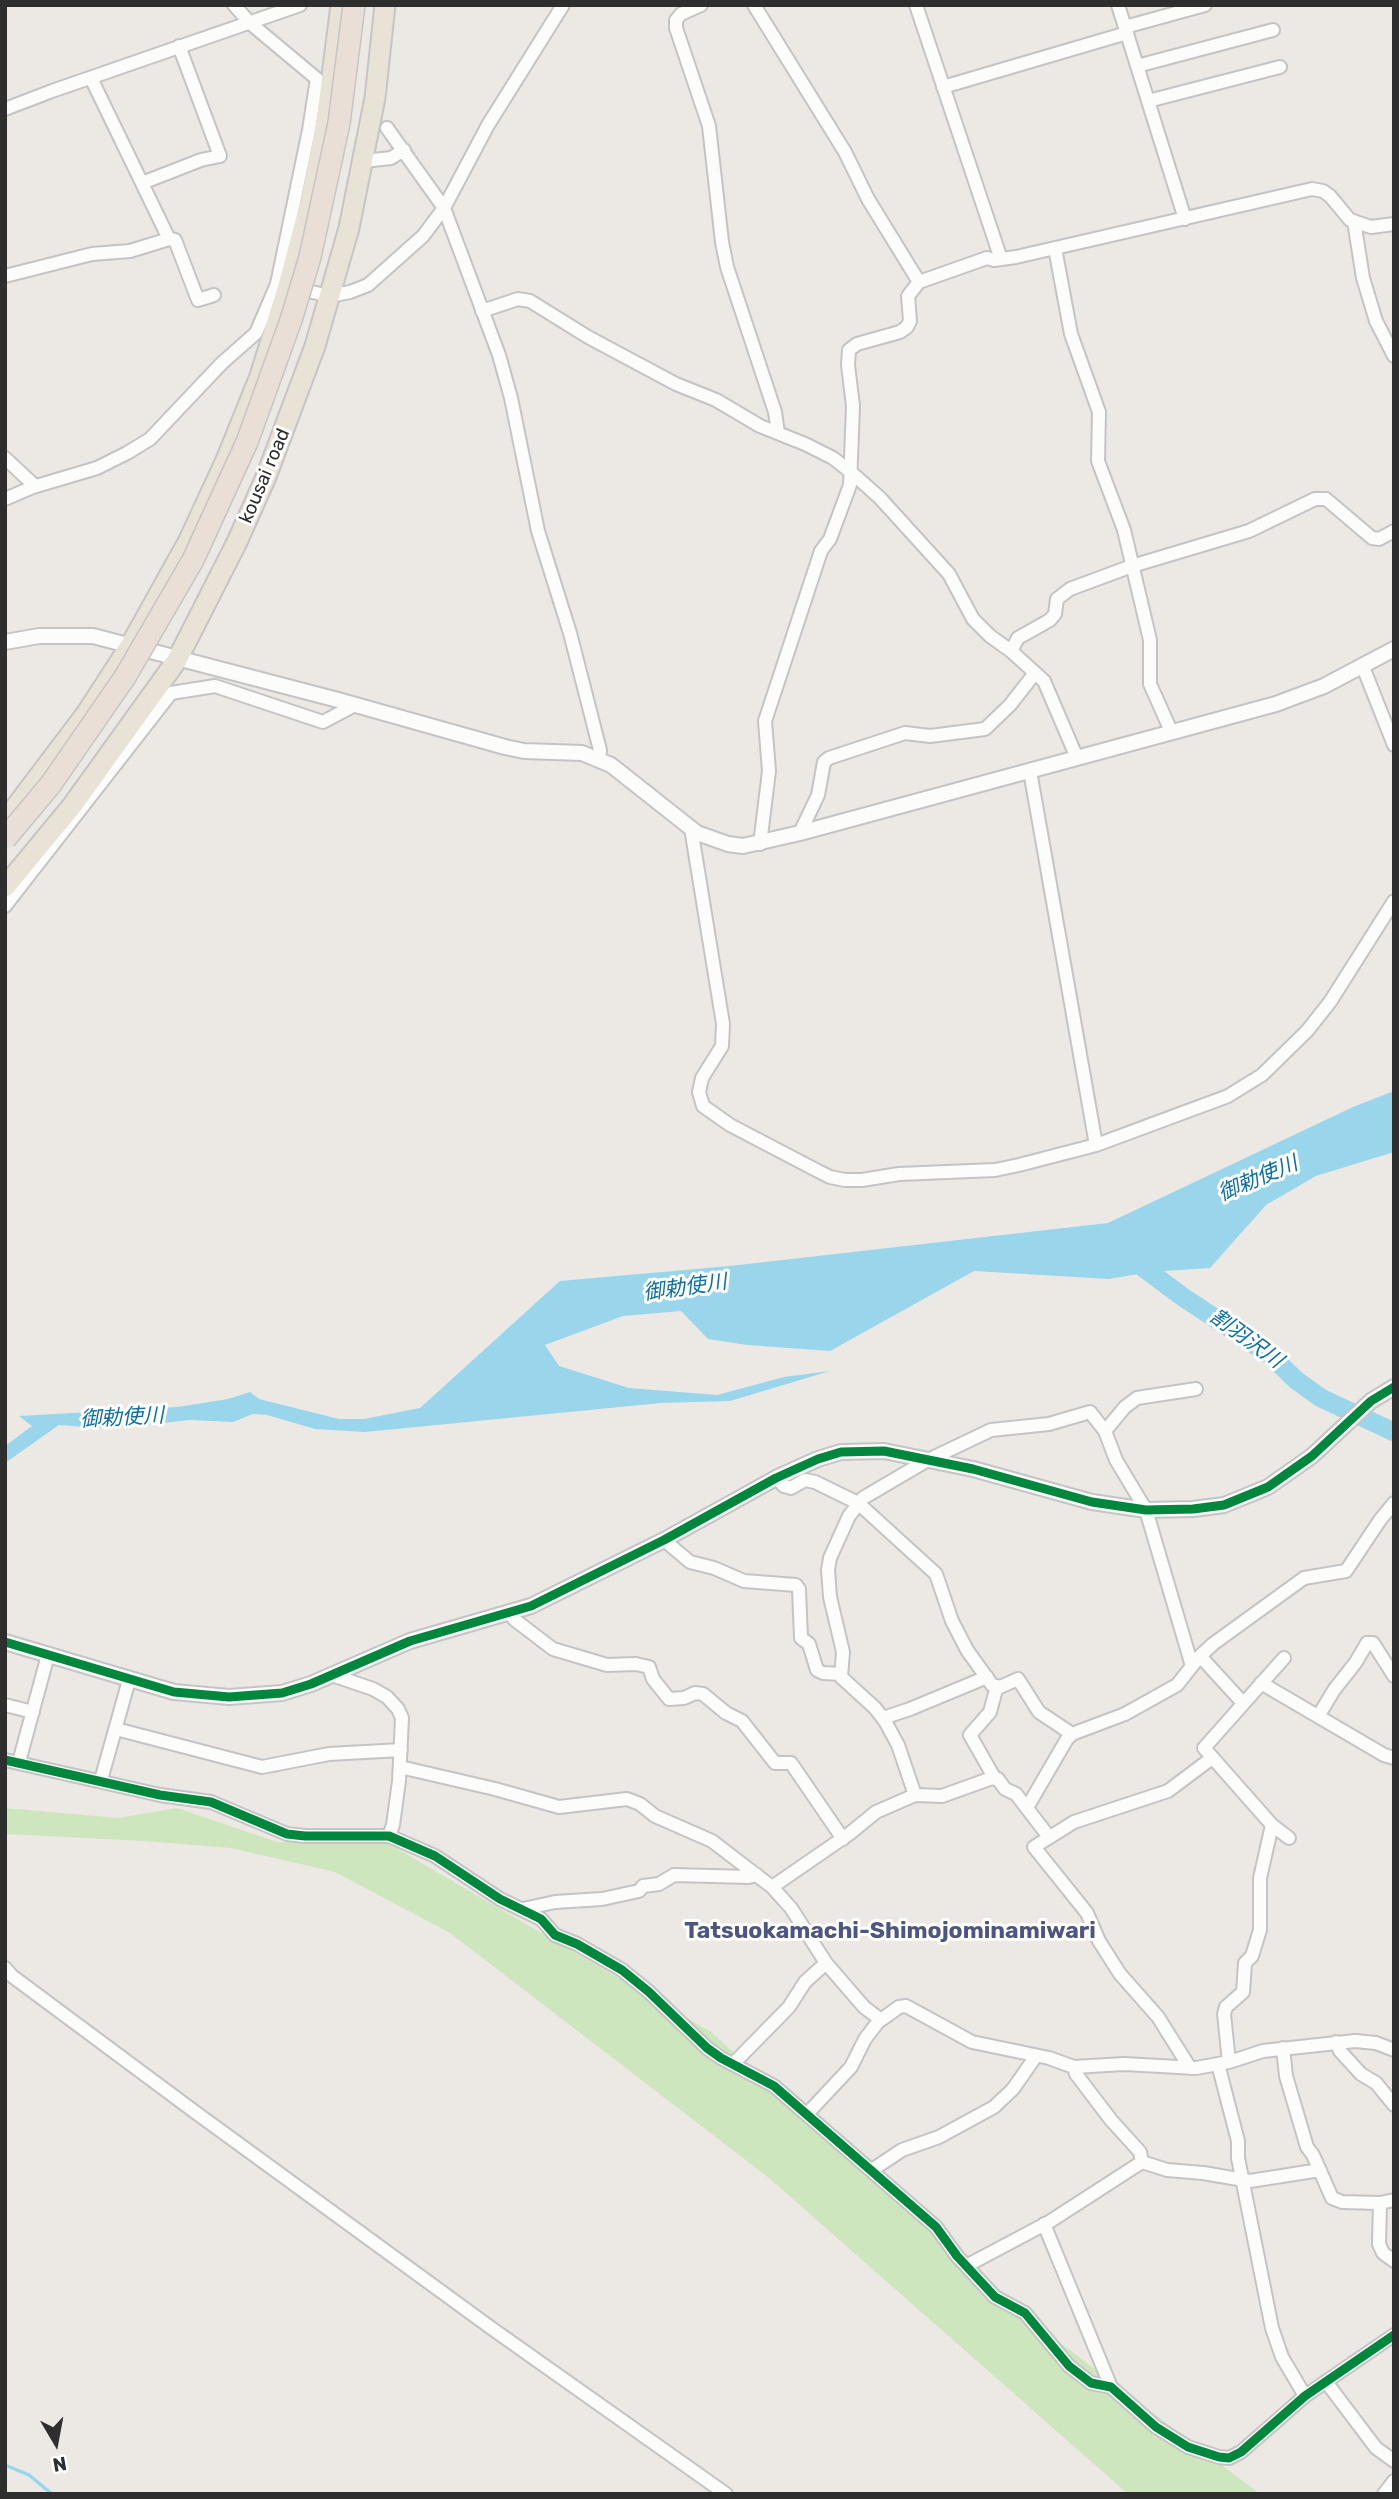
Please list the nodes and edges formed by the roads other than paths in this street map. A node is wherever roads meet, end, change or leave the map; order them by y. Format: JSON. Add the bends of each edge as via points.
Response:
{"nodes":[{"id":1,"x":234,"y":5,"type":"edge"},
{"id":2,"x":300,"y":5,"type":"edge"},
{"id":3,"x":341,"y":5,"type":"edge"},
{"id":4,"x":354,"y":5,"type":"edge"},
{"id":5,"x":385,"y":5,"type":"edge"},
{"id":6,"x":563,"y":5,"type":"edge"},
{"id":7,"x":701,"y":5,"type":"edge"},
{"id":8,"x":754,"y":5,"type":"edge"},
{"id":9,"x":916,"y":5,"type":"edge"},
{"id":10,"x":1118,"y":5,"type":"edge"},
{"id":11,"x":1205,"y":5,"type":"edge"},
{"id":12,"x":250,"y":23,"type":"junction"},
{"id":13,"x":1126,"y":30,"type":"junction"},
{"id":14,"x":1273,"y":30,"type":"dead end"},
{"id":15,"x":179,"y":47,"type":"junction"},
{"id":16,"x":1137,"y":66,"type":"junction"},
{"id":17,"x":1280,"y":67,"type":"dead end"},
{"id":18,"x":91,"y":78,"type":"junction"},
{"id":19,"x":943,"y":87,"type":"junction"},
{"id":20,"x":1148,"y":101,"type":"junction"},
{"id":21,"x":5,"y":109,"type":"edge"},
{"id":22,"x":387,"y":128,"type":"dead end"},
{"id":23,"x":404,"y":150,"type":"junction"},
{"id":24,"x":364,"y":161,"type":"junction"},
{"id":25,"x":142,"y":183,"type":"junction"},
{"id":26,"x":444,"y":208,"type":"junction"},
{"id":27,"x":1185,"y":219,"type":"junction"},
{"id":28,"x":1354,"y":221,"type":"junction"},
{"id":29,"x":1394,"y":224,"type":"edge"},
{"id":30,"x":169,"y":239,"type":"junction"},
{"id":31,"x":1055,"y":248,"type":"junction"},
{"id":32,"x":1001,"y":259,"type":"junction"},
{"id":33,"x":5,"y":276,"type":"edge"},
{"id":34,"x":919,"y":282,"type":"junction"},
{"id":35,"x":282,"y":285,"type":"junction"},
{"id":36,"x":214,"y":295,"type":"dead end"},
{"id":37,"x":330,"y":296,"type":"junction"},
{"id":38,"x":482,"y":311,"type":"junction"},
{"id":39,"x":1394,"y":356,"type":"edge"},
{"id":40,"x":778,"y":433,"type":"junction"},
{"id":41,"x":5,"y":458,"type":"edge"},
{"id":42,"x":852,"y":472,"type":"junction"},
{"id":43,"x":35,"y":486,"type":"junction"},
{"id":44,"x":5,"y":499,"type":"edge"},
{"id":45,"x":1394,"y":531,"type":"edge"},
{"id":46,"x":1132,"y":566,"type":"junction"},
{"id":47,"x":5,"y":642,"type":"edge"},
{"id":48,"x":130,"y":646,"type":"junction"},
{"id":49,"x":1394,"y":649,"type":"edge"},
{"id":50,"x":1012,"y":651,"type":"junction"},
{"id":51,"x":177,"y":660,"type":"junction"},
{"id":52,"x":1363,"y":667,"type":"junction"},
{"id":53,"x":1035,"y":673,"type":"junction"},
{"id":54,"x":355,"y":705,"type":"junction"},
{"id":55,"x":1171,"y":731,"type":"junction"},
{"id":56,"x":1394,"y":745,"type":"edge"},
{"id":57,"x":1077,"y":758,"type":"junction"},
{"id":58,"x":599,"y":759,"type":"junction"},
{"id":59,"x":1030,"y":771,"type":"junction"},
{"id":60,"x":5,"y":821,"type":"edge"},
{"id":61,"x":691,"y":828,"type":"junction"},
{"id":62,"x":800,"y":833,"type":"junction"},
{"id":63,"x":5,"y":839,"type":"edge"},
{"id":64,"x":760,"y":844,"type":"junction"},
{"id":65,"x":5,"y":887,"type":"edge"},
{"id":66,"x":1394,"y":901,"type":"edge"},
{"id":67,"x":5,"y":906,"type":"edge"},
{"id":68,"x":1096,"y":1146,"type":"junction"},
{"id":69,"x":1394,"y":1387,"type":"edge"},
{"id":70,"x":1196,"y":1388,"type":"dead end"},
{"id":71,"x":1105,"y":1431,"type":"junction"},
{"id":72,"x":926,"y":1461,"type":"junction"},
{"id":73,"x":776,"y":1478,"type":"junction"},
{"id":74,"x":858,"y":1503,"type":"junction"},
{"id":75,"x":1394,"y":1503,"type":"edge"},
{"id":76,"x":1146,"y":1510,"type":"junction"},
{"id":77,"x":664,"y":1539,"type":"junction"},
{"id":78,"x":509,"y":1613,"type":"junction"},
{"id":79,"x":5,"y":1642,"type":"edge"},
{"id":80,"x":48,"y":1655,"type":"junction"},
{"id":81,"x":1284,"y":1658,"type":"dead end"},
{"id":82,"x":1196,"y":1661,"type":"junction"},
{"id":83,"x":841,"y":1674,"type":"junction"},
{"id":84,"x":332,"y":1675,"type":"junction"},
{"id":85,"x":1394,"y":1676,"type":"edge"},
{"id":86,"x":986,"y":1677,"type":"junction"},
{"id":87,"x":129,"y":1680,"type":"junction"},
{"id":88,"x":1261,"y":1683,"type":"junction"},
{"id":89,"x":997,"y":1686,"type":"junction"},
{"id":90,"x":1243,"y":1703,"type":"junction"},
{"id":91,"x":5,"y":1705,"type":"edge"},
{"id":92,"x":33,"y":1712,"type":"junction"},
{"id":93,"x":1319,"y":1715,"type":"junction"},
{"id":94,"x":883,"y":1718,"type":"junction"},
{"id":95,"x":116,"y":1729,"type":"junction"},
{"id":96,"x":1072,"y":1734,"type":"junction"},
{"id":97,"x":401,"y":1750,"type":"junction"},
{"id":98,"x":1212,"y":1758,"type":"junction"},
{"id":99,"x":1394,"y":1758,"type":"edge"},
{"id":100,"x":5,"y":1760,"type":"edge"},
{"id":101,"x":19,"y":1762,"type":"junction"},
{"id":102,"x":400,"y":1767,"type":"junction"},
{"id":103,"x":995,"y":1779,"type":"junction"},
{"id":104,"x":101,"y":1780,"type":"junction"},
{"id":105,"x":915,"y":1794,"type":"junction"},
{"id":106,"x":1028,"y":1806,"type":"junction"},
{"id":107,"x":1272,"y":1825,"type":"junction"},
{"id":108,"x":389,"y":1836,"type":"junction"},
{"id":109,"x":1049,"y":1837,"type":"junction"},
{"id":110,"x":1289,"y":1838,"type":"dead end"},
{"id":111,"x":843,"y":1839,"type":"junction"},
{"id":112,"x":757,"y":1875,"type":"junction"},
{"id":113,"x":772,"y":1887,"type":"junction"},
{"id":114,"x":523,"y":1909,"type":"junction"},
{"id":115,"x":826,"y":1963,"type":"junction"},
{"id":116,"x":5,"y":1968,"type":"edge"},
{"id":117,"x":881,"y":2020,"type":"junction"},
{"id":118,"x":1336,"y":2042,"type":"junction"},
{"id":119,"x":1283,"y":2048,"type":"junction"},
{"id":120,"x":1394,"y":2050,"type":"edge"},
{"id":121,"x":1036,"y":2056,"type":"junction"},
{"id":122,"x":1223,"y":2063,"type":"junction"},
{"id":123,"x":733,"y":2064,"type":"junction"},
{"id":124,"x":1074,"y":2067,"type":"junction"},
{"id":125,"x":1190,"y":2068,"type":"junction"},
{"id":126,"x":1394,"y":2105,"type":"edge"},
{"id":127,"x":807,"y":2114,"type":"junction"},
{"id":128,"x":1142,"y":2162,"type":"junction"},
{"id":129,"x":873,"y":2170,"type":"junction"},
{"id":130,"x":1320,"y":2170,"type":"junction"},
{"id":131,"x":1243,"y":2180,"type":"junction"},
{"id":132,"x":1387,"y":2202,"type":"edge"},
{"id":133,"x":1044,"y":2224,"type":"junction"},
{"id":134,"x":1394,"y":2261,"type":"edge"},
{"id":135,"x":966,"y":2266,"type":"junction"},
{"id":136,"x":1394,"y":2335,"type":"edge"},
{"id":137,"x":1327,"y":2383,"type":"junction"},
{"id":138,"x":1111,"y":2387,"type":"junction"},
{"id":139,"x":1305,"y":2396,"type":"junction"},
{"id":140,"x":1394,"y":2461,"type":"edge"},
{"id":141,"x":1394,"y":2481,"type":"edge"},
{"id":142,"x":726,"y":2494,"type":"edge"},
{"id":143,"x":1384,"y":2494,"type":"edge"}],
"edges":[{"from":1,"to":12,"type":"street"},
{"from":2,"to":12,"type":"street"},
{"from":3,"to":35,"type":"highway","via":[[311,199]]},
{"from":4,"to":63,"type":"highway","bridge":true,"via":[[340,122],[316,231],[291,320],[247,442],[193,560],[125,677],[51,784]]},
{"from":5,"to":24,"type":"highway","name":"kousai road"},
{"from":6,"to":26,"type":"street","via":[[488,125]]},
{"from":7,"to":40,"type":"street","via":[[681,14],[676,28],[709,126],[727,267]]},
{"from":8,"to":34,"type":"street"},
{"from":9,"to":19,"type":"street"},
{"from":10,"to":13,"type":"street"},
{"from":11,"to":13,"type":"street"},
{"from":12,"to":15,"type":"street"},
{"from":12,"to":35,"type":"street","via":[[317,79]]},
{"from":13,"to":16,"type":"street"},
{"from":13,"to":19,"type":"street"},
{"from":14,"to":16,"type":"street"},
{"from":15,"to":18,"type":"street"},
{"from":15,"to":25,"type":"street","via":[[220,156]]},
{"from":16,"to":20,"type":"street"},
{"from":17,"to":20,"type":"street"},
{"from":18,"to":21,"type":"street"},
{"from":18,"to":25,"type":"street"},
{"from":19,"to":32,"type":"street"},
{"from":20,"to":27,"type":"street"},
{"from":22,"to":23,"type":"street"},
{"from":23,"to":24,"type":"street","via":[[391,158]]},
{"from":23,"to":26,"type":"street"},
{"from":24,"to":37,"type":"highway","name":"kousai road"},
{"from":25,"to":30,"type":"street"},
{"from":26,"to":37,"type":"street","via":[[424,236],[368,285]]},
{"from":26,"to":38,"type":"street"},
{"from":27,"to":28,"type":"street","via":[[1312,189],[1324,191]]},
{"from":27,"to":31,"type":"street"},
{"from":28,"to":29,"type":"street","via":[[1371,227]]},
{"from":28,"to":39,"type":"street","via":[[1363,278],[1376,321]]},
{"from":30,"to":33,"type":"street"},
{"from":30,"to":36,"type":"street","via":[[175,240],[198,300]]},
{"from":31,"to":32,"type":"street"},
{"from":31,"to":46,"type":"street","via":[[1071,334],[1099,412],[1098,461]]},
{"from":32,"to":34,"type":"street","via":[[986,258]]},
{"from":34,"to":42,"type":"street","via":[[908,296],[907,327],[857,344],[847,355]]},
{"from":35,"to":37,"type":"street"},
{"from":35,"to":43,"type":"street","via":[[256,333],[150,439],[97,468]]},
{"from":35,"to":48,"type":"highway","via":[[260,376],[226,460]]},
{"from":37,"to":51,"type":"highway","name":"kousai road","via":[[266,477]]},
{"from":38,"to":40,"type":"street","via":[[519,299],[530,301],[619,354]]},
{"from":38,"to":58,"type":"street","via":[[511,398],[538,531],[570,632]]},
{"from":40,"to":42,"type":"street"},
{"from":41,"to":43,"type":"street"},
{"from":42,"to":50,"type":"street","via":[[949,574],[973,619]]},
{"from":42,"to":64,"type":"street","via":[[765,721],[769,771]]},
{"from":43,"to":44,"type":"street"},
{"from":45,"to":46,"type":"street","via":[[1372,538],[1320,498],[1249,531]]},
{"from":46,"to":50,"type":"street","via":[[1063,592],[1050,620],[1018,638]]},
{"from":46,"to":55,"type":"street","via":[[1150,640],[1150,684]]},
{"from":47,"to":48,"type":"street","via":[[65,635],[93,636]]},
{"from":48,"to":51,"type":"street"},
{"from":48,"to":60,"type":"highway","via":[[86,714]]},
{"from":49,"to":52,"type":"street"},
{"from":50,"to":53,"type":"street"},
{"from":51,"to":54,"type":"street"},
{"from":51,"to":65,"type":"highway","name":"kousai road","via":[[72,806]]},
{"from":52,"to":55,"type":"street","via":[[1299,696]]},
{"from":52,"to":56,"type":"street"},
{"from":53,"to":57,"type":"street","via":[[1044,681]]},
{"from":53,"to":62,"type":"street","via":[[985,729],[930,736],[905,733],[829,758]]},
{"from":54,"to":58,"type":"street","via":[[524,751],[582,753]]},
{"from":54,"to":67,"type":"street","via":[[323,722],[215,686],[172,693]]},
{"from":55,"to":57,"type":"street"},
{"from":57,"to":59,"type":"street"},
{"from":58,"to":61,"type":"street"},
{"from":59,"to":62,"type":"street"},
{"from":59,"to":68,"type":"street"},
{"from":61,"to":64,"type":"street","via":[[728,844]]},
{"from":61,"to":68,"type":"street","via":[[723,1024],[722,1046],[702,1078],[703,1106],[818,1171],[845,1180],[995,1170]]},
{"from":62,"to":64,"type":"street"},
{"from":66,"to":68,"type":"street","via":[[1330,1002],[1262,1075],[1228,1096]]},
{"from":69,"to":76,"type":"street","via":[[1268,1487],[1224,1505]]},
{"from":70,"to":71,"type":"street","via":[[1137,1398]]},
{"from":71,"to":72,"type":"street","via":[[1090,1412],[1049,1424],[991,1430]]},
{"from":71,"to":76,"type":"street","via":[[1116,1460]]},
{"from":72,"to":73,"type":"street","via":[[884,1451],[841,1452]]},
{"from":72,"to":74,"type":"street"},
{"from":72,"to":76,"type":"street","via":[[973,1469],[1092,1502]]},
{"from":73,"to":74,"type":"street","via":[[790,1488],[805,1480],[815,1482]]},
{"from":73,"to":77,"type":"street"},
{"from":74,"to":83,"type":"street","via":[[828,1570],[843,1652]]},
{"from":74,"to":86,"type":"street","via":[[936,1574],[952,1621]]},
{"from":75,"to":82,"type":"street","via":[[1346,1571],[1304,1578]]},
{"from":76,"to":82,"type":"street"},
{"from":77,"to":78,"type":"street","via":[[562,1592]]},
{"from":77,"to":83,"type":"street","via":[[690,1562],[744,1581],[796,1585],[801,1638],[809,1644],[817,1670]]},
{"from":78,"to":84,"type":"street","via":[[410,1641]]},
{"from":78,"to":111,"type":"street","via":[[553,1649],[607,1665],[649,1667],[669,1699],[702,1694],[742,1721],[775,1763],[791,1763]]},
{"from":79,"to":80,"type":"street"},
{"from":80,"to":87,"type":"street"},
{"from":80,"to":92,"type":"street"},
{"from":81,"to":88,"type":"street"},
{"from":82,"to":90,"type":"street"},
{"from":82,"to":96,"type":"street","via":[[1177,1685],[1157,1697]]},
{"from":83,"to":94,"type":"street"},
{"from":84,"to":87,"type":"street","via":[[282,1693],[238,1697],[174,1692]]},
{"from":84,"to":97,"type":"street","via":[[387,1697],[402,1718]]},
{"from":85,"to":93,"type":"street","via":[[1373,1643],[1367,1643]]},
{"from":86,"to":89,"type":"street"},
{"from":86,"to":94,"type":"street"},
{"from":87,"to":95,"type":"street"},
{"from":88,"to":90,"type":"street"},
{"from":88,"to":93,"type":"street"},
{"from":89,"to":96,"type":"street","via":[[1018,1679],[1039,1712]]},
{"from":89,"to":103,"type":"street","via":[[990,1712],[970,1735]]},
{"from":90,"to":98,"type":"street","via":[[1204,1748]]},
{"from":91,"to":92,"type":"street"},
{"from":92,"to":101,"type":"street"},
{"from":93,"to":99,"type":"street"},
{"from":94,"to":105,"type":"street"},
{"from":95,"to":97,"type":"street","via":[[262,1767],[329,1754]]},
{"from":95,"to":104,"type":"street"},
{"from":96,"to":106,"type":"street"},
{"from":97,"to":102,"type":"street"},
{"from":98,"to":107,"type":"street"},
{"from":98,"to":109,"type":"street","via":[[1168,1791],[1074,1822]]},
{"from":100,"to":101,"type":"street"},
{"from":101,"to":104,"type":"street"},
{"from":102,"to":108,"type":"street"},
{"from":102,"to":112,"type":"street","via":[[559,1807],[627,1799],[712,1841]]},
{"from":103,"to":105,"type":"street","via":[[942,1796]]},
{"from":103,"to":106,"type":"street"},
{"from":104,"to":108,"type":"street","via":[[211,1802],[288,1834]]},
{"from":105,"to":111,"type":"street","via":[[876,1812]]},
{"from":106,"to":109,"type":"street"},
{"from":107,"to":110,"type":"street"},
{"from":107,"to":122,"type":"street","via":[[1260,1878],[1260,1930],[1245,1963],[1243,1992],[1224,2014]]},
{"from":108,"to":114,"type":"street","via":[[435,1856]]},
{"from":109,"to":125,"type":"street","via":[[1034,1847],[1087,1913],[1120,1974],[1158,2017]]},
{"from":111,"to":113,"type":"street"},
{"from":112,"to":113,"type":"street"},
{"from":112,"to":114,"type":"street","via":[[674,1875],[639,1891]]},
{"from":113,"to":115,"type":"street"},
{"from":114,"to":123,"type":"street","via":[[541,1919],[555,1935],[622,1970],[707,2048]]},
{"from":115,"to":117,"type":"street"},
{"from":115,"to":123,"type":"street"},
{"from":116,"to":142,"type":"street","via":[[206,2120]]},
{"from":117,"to":121,"type":"street","via":[[906,2006],[972,2042]]},
{"from":117,"to":127,"type":"street","via":[[865,2039],[852,2067]]},
{"from":118,"to":119,"type":"street"},
{"from":118,"to":120,"type":"street","via":[[1376,2043]]},
{"from":118,"to":126,"type":"street"},
{"from":119,"to":122,"type":"street"},
{"from":119,"to":130,"type":"street","via":[[1286,2076],[1307,2147]]},
{"from":121,"to":124,"type":"street"},
{"from":121,"to":129,"type":"street","via":[[994,2107],[939,2137],[902,2150]]},
{"from":122,"to":125,"type":"street"},
{"from":122,"to":131,"type":"street"},
{"from":123,"to":127,"type":"street","via":[[774,2086]]},
{"from":124,"to":125,"type":"street"},
{"from":124,"to":128,"type":"street","via":[[1140,2152]]},
{"from":127,"to":129,"type":"street"},
{"from":128,"to":131,"type":"street"},
{"from":128,"to":133,"type":"street"},
{"from":129,"to":135,"type":"street","via":[[936,2227]]},
{"from":130,"to":131,"type":"street"},
{"from":130,"to":132,"type":"street","via":[[1332,2198]]},
{"from":131,"to":139,"type":"street","via":[[1272,2328],[1282,2357]]},
{"from":132,"to":134,"type":"street","via":[[1380,2244]]},
{"from":133,"to":135,"type":"street"},
{"from":133,"to":138,"type":"street"},
{"from":135,"to":138,"type":"street","via":[[995,2297],[1025,2313],[1069,2366],[1091,2383]]},
{"from":136,"to":137,"type":"street"},
{"from":137,"to":139,"type":"street"},
{"from":137,"to":140,"type":"street","via":[[1376,2448]]},
{"from":138,"to":139,"type":"street","via":[[1156,2427],[1188,2446],[1230,2458]]},
{"from":141,"to":143,"type":"street"}]}
